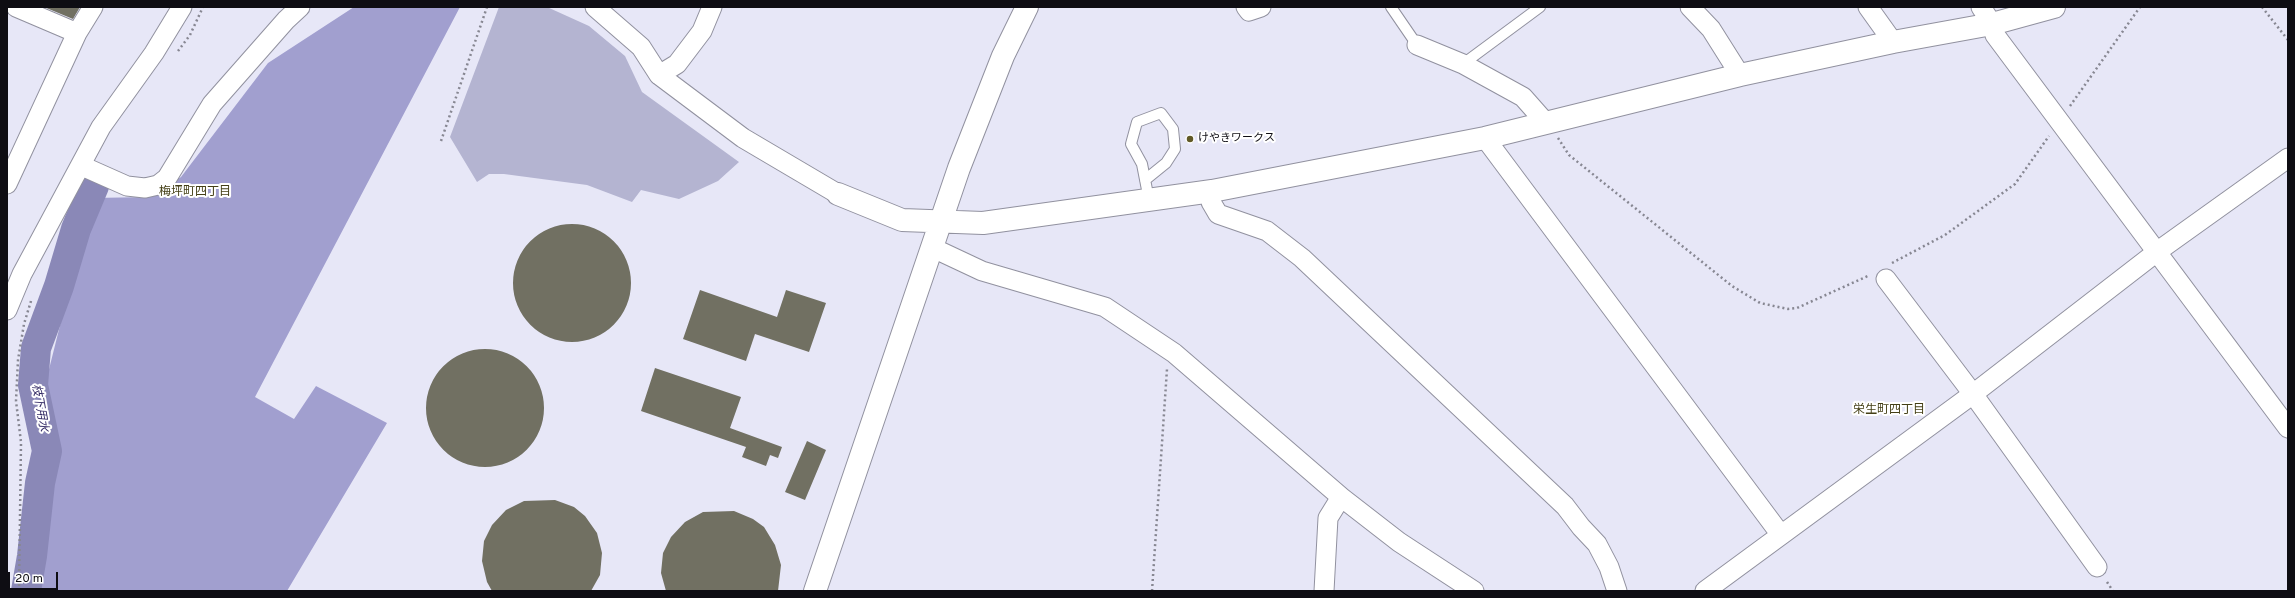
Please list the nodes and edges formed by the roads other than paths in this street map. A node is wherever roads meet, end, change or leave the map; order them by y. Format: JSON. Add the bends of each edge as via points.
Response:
{"nodes":[{"id":1,"x":16,"y":7,"type":"edge"},
{"id":2,"x":93,"y":7,"type":"edge"},
{"id":3,"x":182,"y":7,"type":"edge"},
{"id":4,"x":300,"y":7,"type":"edge"},
{"id":5,"x":595,"y":7,"type":"edge"},
{"id":6,"x":712,"y":7,"type":"edge"},
{"id":7,"x":1027,"y":7,"type":"edge"},
{"id":8,"x":1246,"y":7,"type":"edge"},
{"id":9,"x":1261,"y":7,"type":"edge"},
{"id":10,"x":1392,"y":7,"type":"edge"},
{"id":11,"x":1540,"y":7,"type":"edge"},
{"id":12,"x":1690,"y":7,"type":"edge"},
{"id":13,"x":1868,"y":7,"type":"edge"},
{"id":14,"x":2054,"y":7,"type":"edge"},
{"id":15,"x":1986,"y":15,"type":"edge"},
{"id":16,"x":77,"y":33,"type":"junction"},
{"id":17,"x":1893,"y":42,"type":"junction"},
{"id":18,"x":1417,"y":45,"type":"joint"},
{"id":19,"x":1463,"y":64,"type":"junction"},
{"id":20,"x":659,"y":75,"type":"junction"},
{"id":21,"x":1740,"y":75,"type":"junction"},
{"id":22,"x":1551,"y":130,"type":"junction"},
{"id":23,"x":1486,"y":138,"type":"junction"},
{"id":24,"x":2288,"y":158,"type":"edge"},
{"id":25,"x":82,"y":166,"type":"junction"},
{"id":26,"x":7,"y":184,"type":"edge"},
{"id":27,"x":1147,"y":190,"type":"junction"},
{"id":28,"x":1212,"y":191,"type":"junction"},
{"id":29,"x":838,"y":194,"type":"joint"},
{"id":30,"x":942,"y":221,"type":"junction"},
{"id":31,"x":933,"y":248,"type":"junction"},
{"id":32,"x":2158,"y":251,"type":"junction"},
{"id":33,"x":1884,"y":272,"type":"road end"},
{"id":34,"x":7,"y":310,"type":"edge"},
{"id":35,"x":1973,"y":394,"type":"junction"},
{"id":36,"x":2288,"y":428,"type":"edge"},
{"id":37,"x":1341,"y":497,"type":"junction"},
{"id":38,"x":1781,"y":535,"type":"junction"},
{"id":39,"x":2097,"y":567,"type":"dead end"},
{"id":40,"x":815,"y":591,"type":"edge"},
{"id":41,"x":1324,"y":591,"type":"edge"},
{"id":42,"x":1474,"y":591,"type":"edge"},
{"id":43,"x":1616,"y":591,"type":"edge"},
{"id":44,"x":1705,"y":591,"type":"edge"}],
"edges":[{"from":1,"to":16,"type":"street"},
{"from":2,"to":16,"type":"street"},
{"from":3,"to":25,"type":"street","via":[[154,53],[101,127]]},
{"from":4,"to":25,"type":"street","via":[[212,104],[170,174],[158,185],[145,188],[127,186]]},
{"from":5,"to":20,"type":"street","via":[[641,47]]},
{"from":6,"to":20,"type":"street","via":[[702,31],[677,64]]},
{"from":7,"to":30,"type":"street","via":[[1002,56]]},
{"from":8,"to":9,"type":"street","via":[[1249,11]]},
{"from":10,"to":18,"type":"lane"},
{"from":11,"to":19,"type":"lane"},
{"from":12,"to":21,"type":"street","via":[[1711,29]]},
{"from":13,"to":17,"type":"street"},
{"from":14,"to":15,"type":"street"},
{"from":15,"to":17,"type":"street"},
{"from":15,"to":32,"type":"street","via":[[1995,34]]},
{"from":16,"to":26,"type":"street"},
{"from":17,"to":21,"type":"street"},
{"from":18,"to":19,"type":"street"},
{"from":19,"to":22,"type":"street","via":[[1524,97]]},
{"from":20,"to":29,"type":"street","via":[[743,138]]},
{"from":21,"to":22,"type":"street"},
{"from":22,"to":23,"type":"street"},
{"from":23,"to":28,"type":"street"},
{"from":23,"to":38,"type":"street"},
{"from":24,"to":32,"type":"street"},
{"from":25,"to":34,"type":"street","via":[[22,274]]},
{"from":27,"to":27,"type":"lane","via":[[1142,164],[1131,144],[1138,122],[1161,113],[1173,129],[1175,149]]},
{"from":27,"to":28,"type":"street"},
{"from":27,"to":30,"type":"street","via":[[983,223]]},
{"from":28,"to":43,"type":"street","via":[[1211,202],[1218,214],[1267,231],[1302,258],[1565,506],[1597,544],[1609,567]]},
{"from":29,"to":30,"type":"street","via":[[902,220]]},
{"from":30,"to":31,"type":"street"},
{"from":31,"to":37,"type":"street","via":[[982,271],[1105,307],[1174,353]]},
{"from":31,"to":40,"type":"street"},
{"from":32,"to":35,"type":"street"},
{"from":32,"to":36,"type":"street"},
{"from":33,"to":35,"type":"street"},
{"from":35,"to":38,"type":"street"},
{"from":35,"to":39,"type":"street"},
{"from":37,"to":41,"type":"street","via":[[1328,518]]},
{"from":37,"to":42,"type":"street","via":[[1400,542]]},
{"from":38,"to":44,"type":"street"}]}
